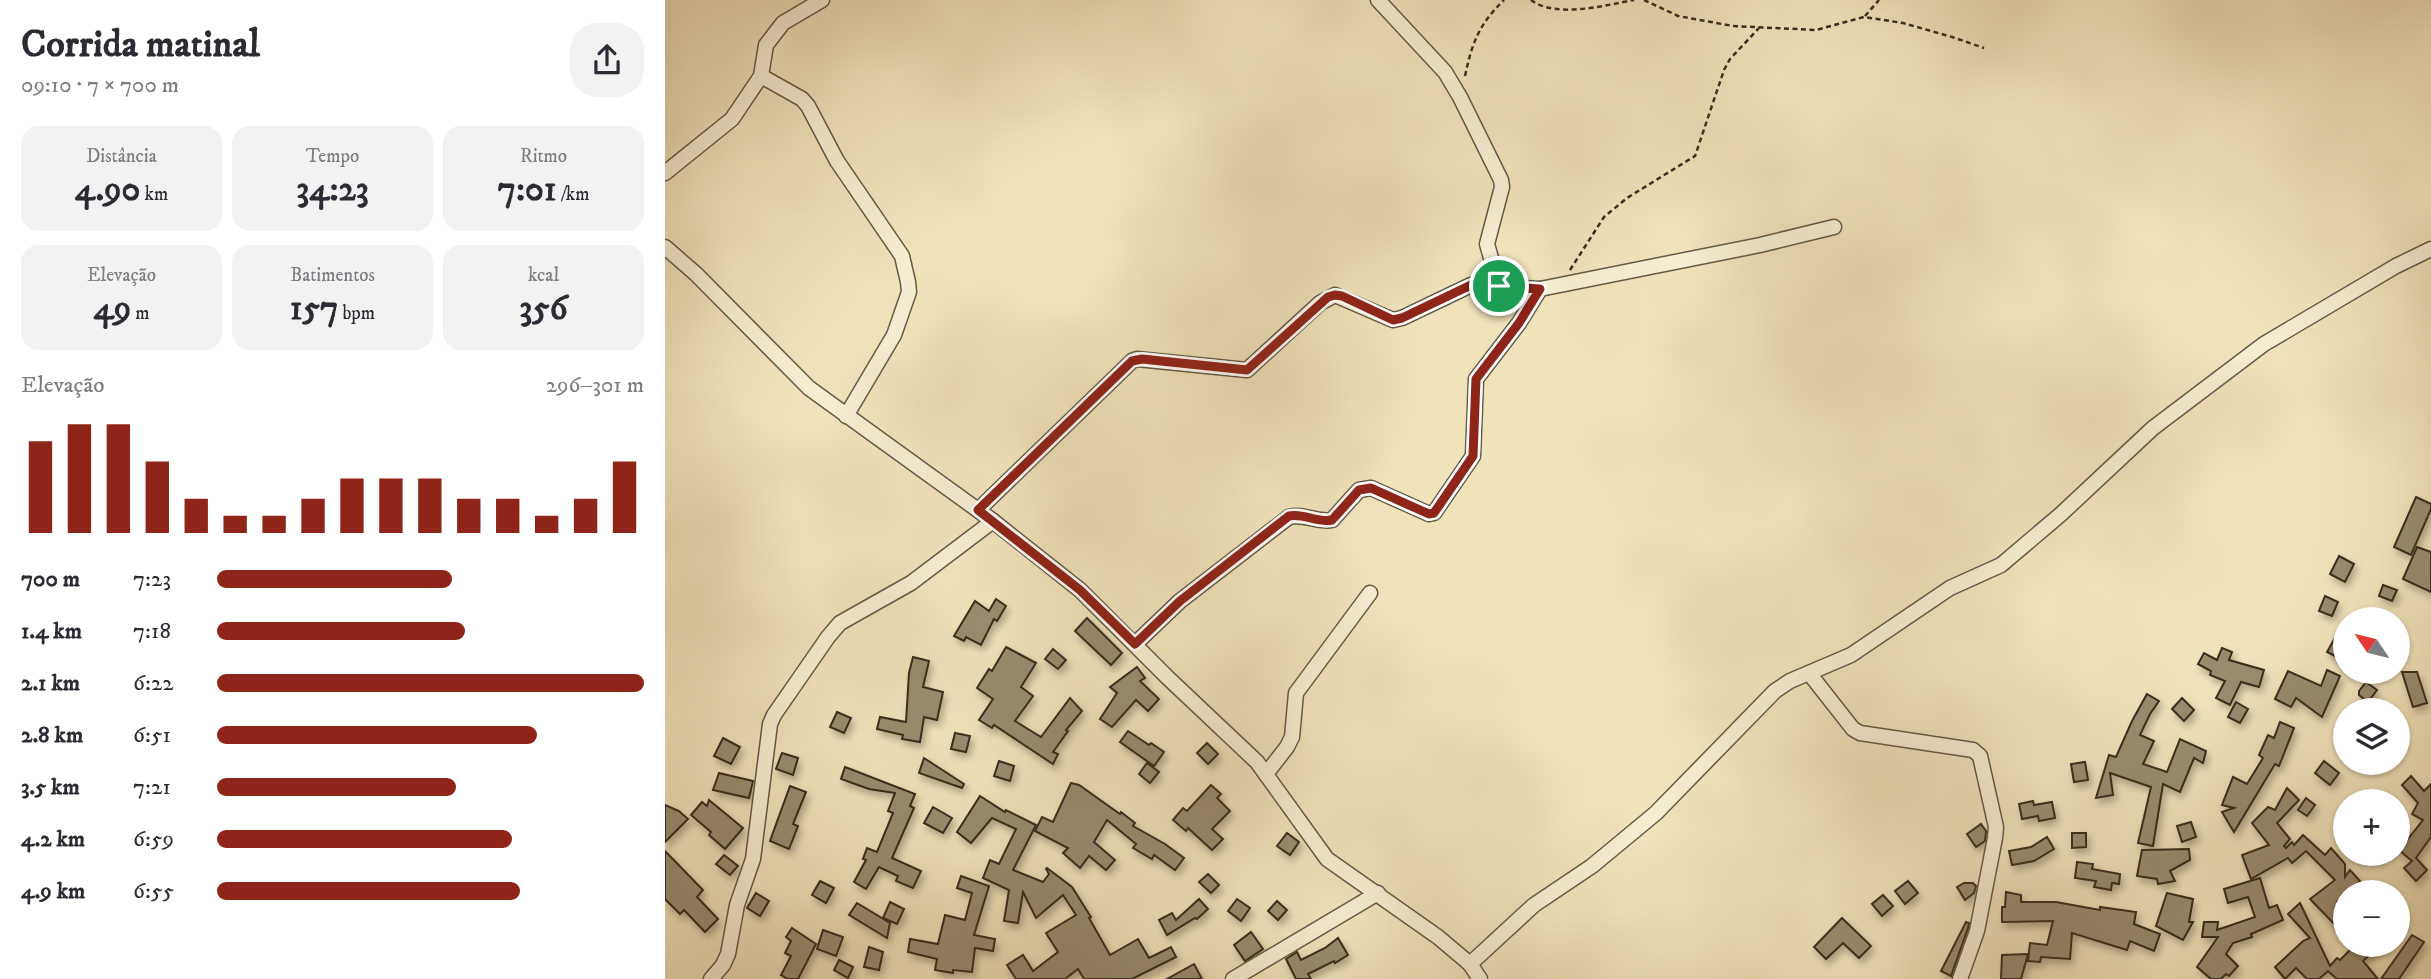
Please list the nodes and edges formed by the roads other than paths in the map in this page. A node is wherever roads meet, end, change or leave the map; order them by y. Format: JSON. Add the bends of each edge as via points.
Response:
{"nodes":[{"id":1,"x":822,"y":0,"type":"edge"},
{"id":2,"x":1378,"y":0,"type":"edge"},
{"id":3,"x":761,"y":76,"type":"junction"},
{"id":4,"x":665,"y":173,"type":"edge"},
{"id":5,"x":1834,"y":227,"type":"dead end"},
{"id":6,"x":665,"y":247,"type":"edge"},
{"id":7,"x":2431,"y":249,"type":"edge"},
{"id":8,"x":1499,"y":286,"type":"junction"},
{"id":9,"x":1540,"y":289,"type":"junction"},
{"id":10,"x":846,"y":415,"type":"junction"},
{"id":11,"x":978,"y":510,"type":"junction"},
{"id":12,"x":993,"y":521,"type":"junction"},
{"id":13,"x":1370,"y":593,"type":"dead end"},
{"id":14,"x":1135,"y":644,"type":"junction"},
{"id":15,"x":1809,"y":673,"type":"junction"},
{"id":16,"x":1266,"y":774,"type":"junction"},
{"id":17,"x":1378,"y":893,"type":"junction"},
{"id":18,"x":1470,"y":964,"type":"junction"},
{"id":19,"x":711,"y":979,"type":"edge"},
{"id":20,"x":1233,"y":979,"type":"edge"},
{"id":21,"x":1480,"y":979,"type":"edge"},
{"id":22,"x":1960,"y":979,"type":"edge"}],
"edges":[{"from":1,"to":3,"type":"street","via":[[790,17],[768,41]]},
{"from":2,"to":8,"type":"street","via":[[1445,72],[1501,180],[1487,244]]},
{"from":3,"to":4,"type":"street","via":[[732,119]]},
{"from":3,"to":10,"type":"street","via":[[808,106],[837,161],[902,256],[909,292],[898,324]]},
{"from":5,"to":9,"type":"street"},
{"from":6,"to":10,"type":"street","via":[[809,388]]},
{"from":7,"to":15,"type":"street","via":[[2396,265],[2256,350],[2153,428],[2001,565],[1950,588],[1860,650]]},
{"from":8,"to":9,"type":"street"},
{"from":8,"to":11,"type":"street","via":[[1471,285],[1393,320],[1335,295],[1247,370],[1132,361]]},
{"from":9,"to":14,"type":"street","via":[[1476,379],[1473,456],[1434,513],[1365,488],[1327,522],[1289,516],[1180,601]]},
{"from":10,"to":11,"type":"street"},
{"from":11,"to":12,"type":"street"},
{"from":12,"to":14,"type":"street","via":[[1080,590]]},
{"from":12,"to":19,"type":"street","via":[[911,583],[840,623],[774,715],[753,859],[737,905],[728,954]]},
{"from":13,"to":16,"type":"street","via":[[1296,693],[1292,737]]},
{"from":14,"to":16,"type":"street"},
{"from":15,"to":18,"type":"street","via":[[1775,691],[1656,814],[1534,905]]},
{"from":15,"to":22,"type":"street","via":[[1860,733],[1973,750],[1980,756],[1996,827],[1977,932]]},
{"from":16,"to":17,"type":"street","via":[[1327,859]]},
{"from":17,"to":18,"type":"street"},
{"from":17,"to":20,"type":"street"},
{"from":18,"to":21,"type":"street"}]}
